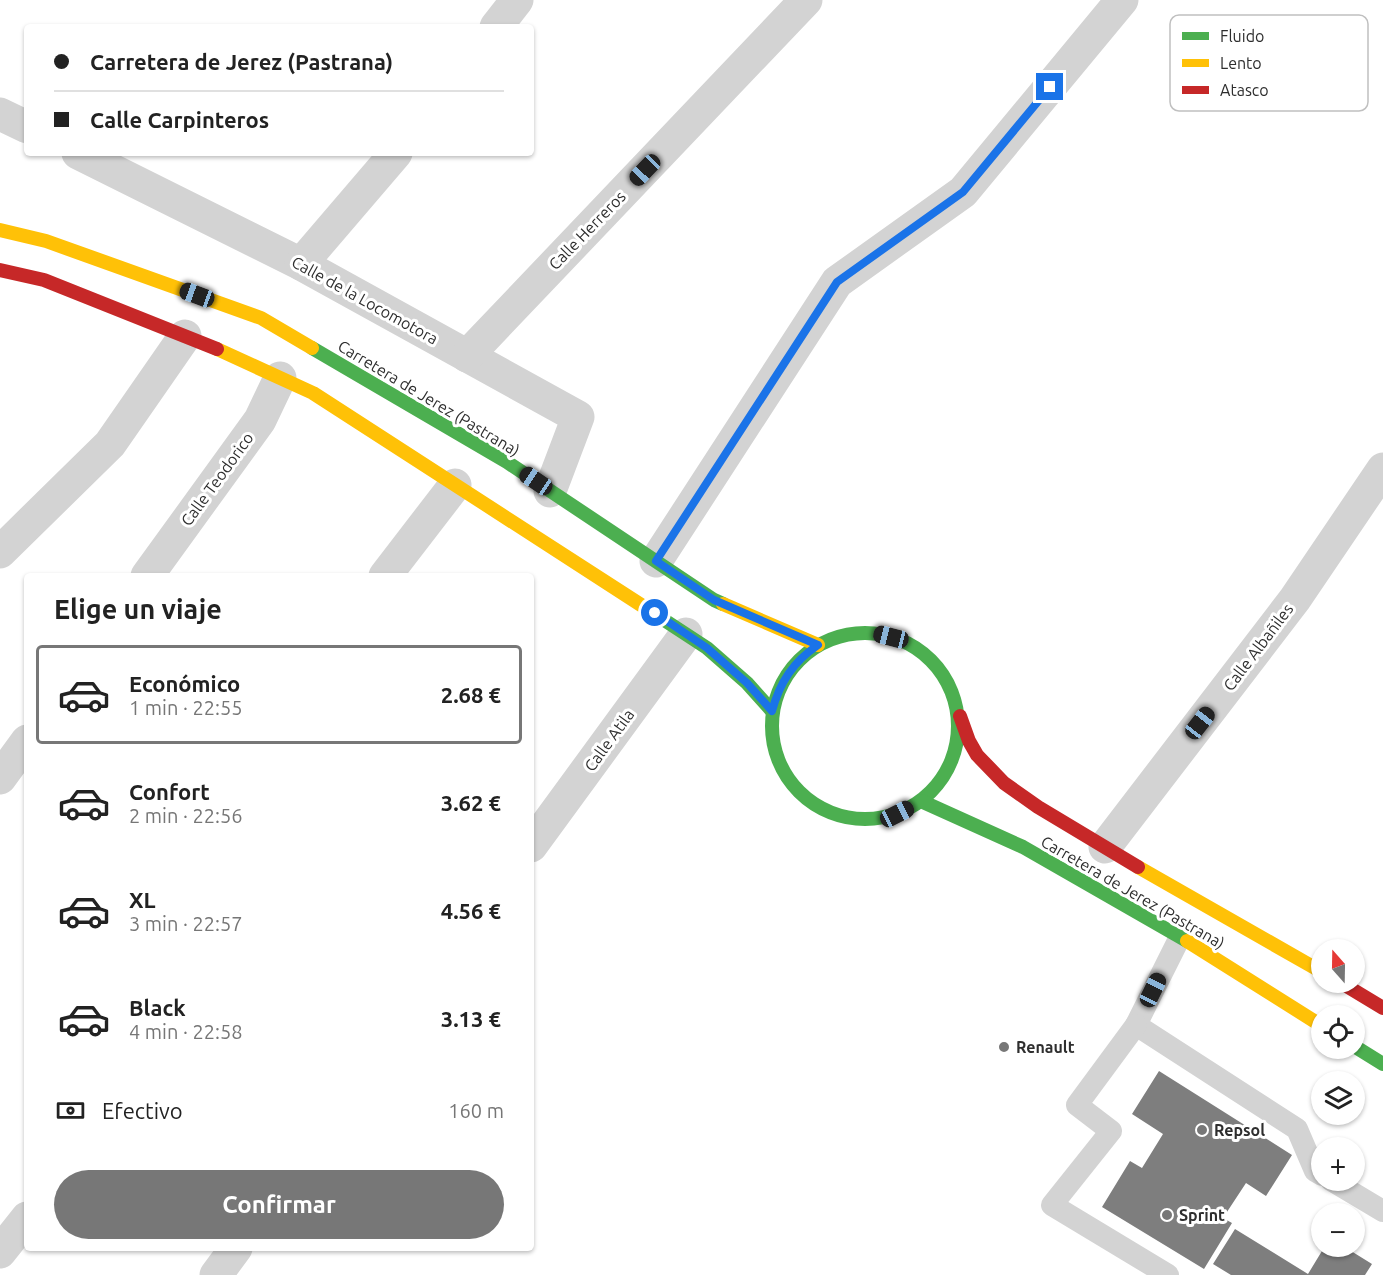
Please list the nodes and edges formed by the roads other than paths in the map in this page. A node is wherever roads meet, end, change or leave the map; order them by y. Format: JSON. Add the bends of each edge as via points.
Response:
{"nodes":[{"id":1,"x":517,"y":0,"type":"edge"},
{"id":2,"x":806,"y":0,"type":"edge"},
{"id":3,"x":1122,"y":0,"type":"edge"},
{"id":4,"x":498,"y":24,"type":"edge"},
{"id":5,"x":0,"y":114,"type":"edge"},
{"id":6,"x":24,"y":126,"type":"edge"},
{"id":7,"x":84,"y":156,"type":"edge"},
{"id":8,"x":393,"y":156,"type":"edge"},
{"id":9,"x":0,"y":230,"type":"edge"},
{"id":10,"x":301,"y":264,"type":"junction"},
{"id":11,"x":0,"y":270,"type":"edge"},
{"id":12,"x":185,"y":336,"type":"junction"},
{"id":13,"x":467,"y":356,"type":"junction"},
{"id":14,"x":280,"y":378,"type":"junction"},
{"id":15,"x":1383,"y":470,"type":"edge"},
{"id":16,"x":455,"y":485,"type":"junction"},
{"id":17,"x":550,"y":491,"type":"junction"},
{"id":18,"x":0,"y":552,"type":"edge"},
{"id":19,"x":656,"y":561,"type":"junction"},
{"id":20,"x":149,"y":573,"type":"edge"},
{"id":21,"x":387,"y":573,"type":"edge"},
{"id":22,"x":686,"y":634,"type":"junction"},
{"id":23,"x":818,"y":645,"type":"junction"},
{"id":24,"x":958,"y":710,"type":"junction"},
{"id":25,"x":772,"y":711,"type":"junction"},
{"id":26,"x":24,"y":745,"type":"edge"},
{"id":27,"x":0,"y":778,"type":"edge"},
{"id":28,"x":921,"y":801,"type":"junction"},
{"id":29,"x":534,"y":842,"type":"edge"},
{"id":30,"x":1105,"y":848,"type":"junction"},
{"id":31,"x":1180,"y":937,"type":"junction"},
{"id":32,"x":1311,"y":966,"type":"edge"},
{"id":33,"x":1361,"y":993,"type":"edge"},
{"id":34,"x":1381,"y":1003,"type":"edge"},
{"id":35,"x":1311,"y":1019,"type":"edge"},
{"id":36,"x":1136,"y":1025,"type":"junction"},
{"id":37,"x":1365,"y":1053,"type":"edge"},
{"id":38,"x":1383,"y":1064,"type":"edge"},
{"id":39,"x":1311,"y":1162,"type":"edge"},
{"id":40,"x":1349,"y":1191,"type":"edge"},
{"id":41,"x":1383,"y":1211,"type":"edge"},
{"id":42,"x":24,"y":1222,"type":"edge"},
{"id":43,"x":234,"y":1251,"type":"edge"},
{"id":44,"x":0,"y":1252,"type":"edge"},
{"id":45,"x":216,"y":1275,"type":"edge"},
{"id":46,"x":1168,"y":1275,"type":"edge"}],
"edges":[{"from":1,"to":4,"type":"street"},
{"from":2,"to":13,"type":"street","name":"Calle Herreros"},
{"from":3,"to":19,"type":"street","via":[[963,192],[837,282]]},
{"from":5,"to":6,"type":"street"},
{"from":7,"to":10,"type":"street","name":"Calle de la Locomotora"},
{"from":8,"to":10,"type":"street"},
{"from":9,"to":17,"type":"main road","name":"Carretera de Jerez (Pastrana)","via":[[46,241],[261,318]]},
{"from":10,"to":13,"type":"street","name":"Calle de la Locomotora"},
{"from":11,"to":12,"type":"main road","via":[[44,280]]},
{"from":12,"to":14,"type":"main road"},
{"from":12,"to":18,"type":"street","via":[[110,444]]},
{"from":13,"to":17,"type":"street","name":"Calle de la Locomotora","via":[[578,417]]},
{"from":14,"to":16,"type":"main road","via":[[313,393]]},
{"from":14,"to":20,"type":"street","name":"Calle Teodorico","via":[[260,420]]},
{"from":15,"to":30,"type":"street","name":"Calle Albañiles","via":[[1295,599]]},
{"from":16,"to":21,"type":"street"},
{"from":16,"to":22,"type":"main road"},
{"from":17,"to":19,"type":"main road","name":"Carretera de Jerez (Pastrana)"},
{"from":19,"to":23,"type":"main road","name":"Carretera de Jerez (Pastrana)","via":[[714,600]]},
{"from":22,"to":25,"type":"main road","via":[[747,683]]},
{"from":22,"to":29,"type":"street","name":"Calle Atila"},
{"from":23,"to":24,"type":"main road","via":[[846,634],[876,633],[905,640],[936,664],[948,682]]},
{"from":23,"to":25,"type":"main road","via":[[793,666]]},
{"from":24,"to":28,"type":"main road","via":[[953,761]]},
{"from":24,"to":30,"type":"main road","name":"Carretera de Jerez (Pastrana)","via":[[966,737],[995,776]]},
{"from":25,"to":28,"type":"main road","via":[[772,739],[780,765],[795,788],[816,806],[842,816],[869,819],[897,814]]},
{"from":26,"to":27,"type":"street"},
{"from":28,"to":31,"type":"main road","name":"Carretera de Jerez (Pastrana)","via":[[1023,847]]},
{"from":30,"to":32,"type":"main road","name":"Carretera de Jerez (Pastrana)"},
{"from":31,"to":35,"type":"main road","name":"Carretera de Jerez (Pastrana)"},
{"from":31,"to":36,"type":"lane"},
{"from":33,"to":34,"type":"main road"},
{"from":36,"to":39,"type":"lane","via":[[1297,1129]]},
{"from":36,"to":46,"type":"lane","via":[[1077,1105],[1110,1131],[1052,1204]]},
{"from":37,"to":38,"type":"main road"},
{"from":40,"to":41,"type":"lane"},
{"from":42,"to":44,"type":"street"},
{"from":43,"to":45,"type":"street"}]}
